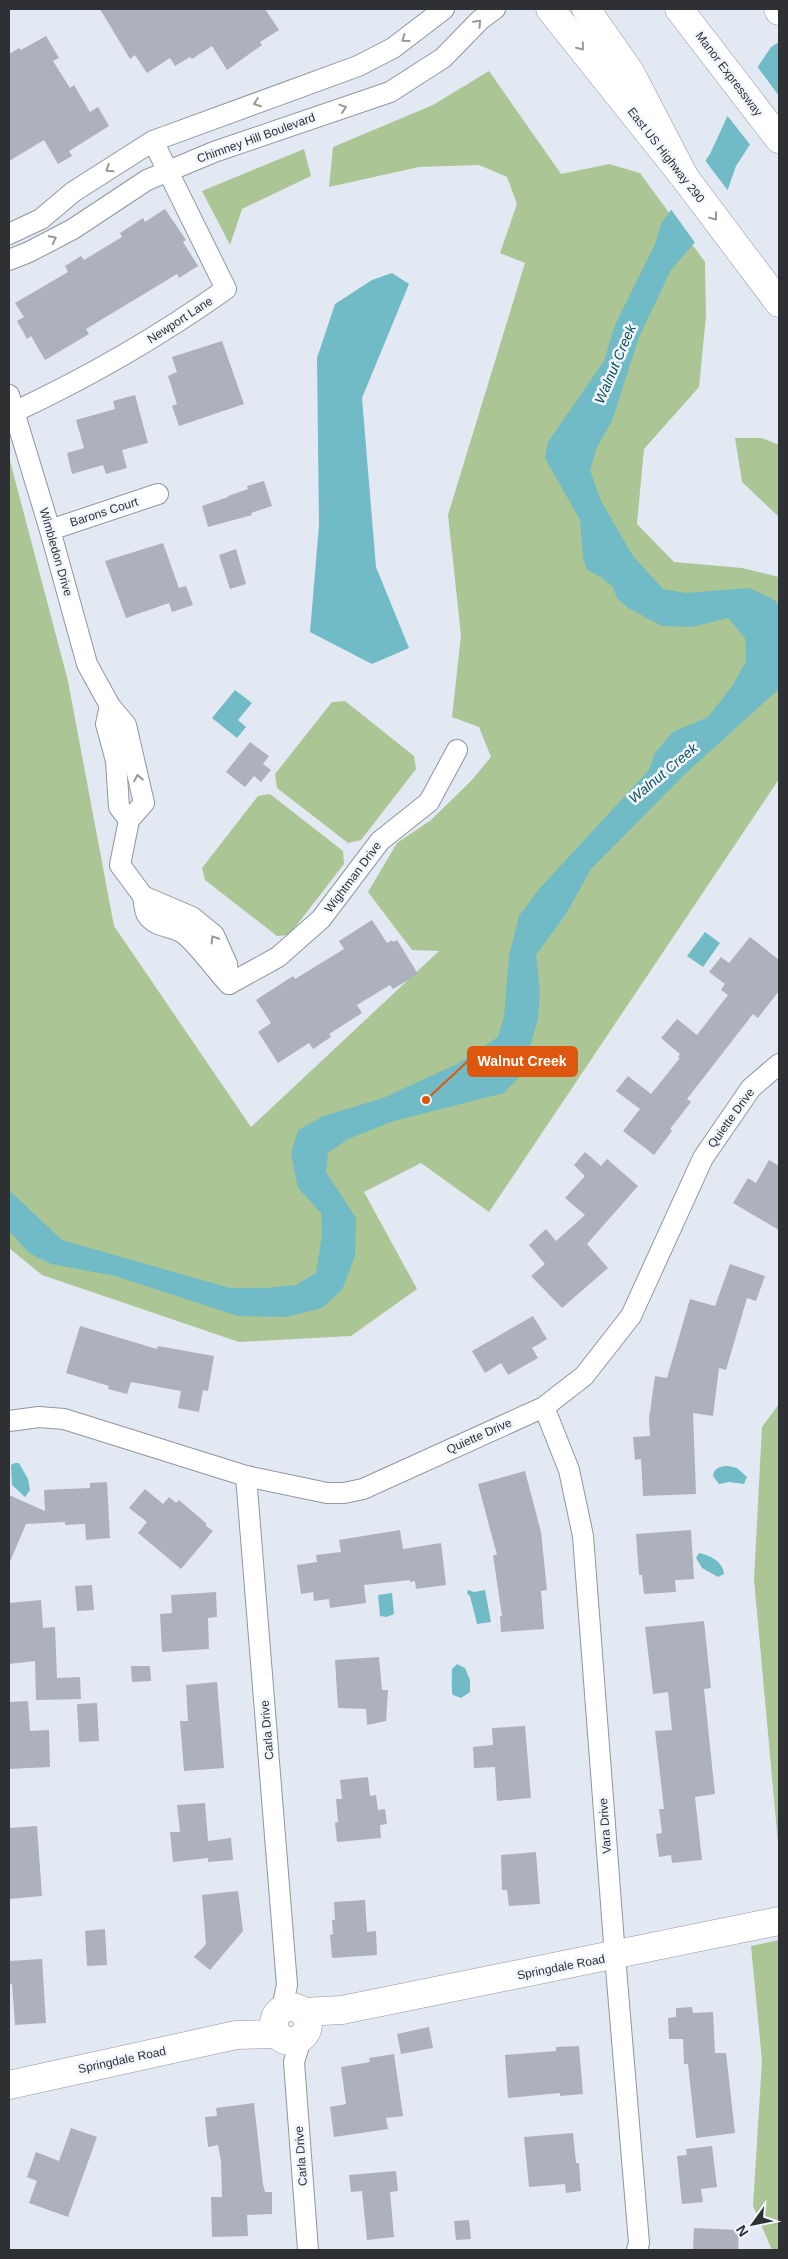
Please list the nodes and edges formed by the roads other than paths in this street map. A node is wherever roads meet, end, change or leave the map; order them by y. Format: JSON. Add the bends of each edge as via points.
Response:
{"nodes":[{"id":1,"x":444,"y":9,"type":"edge"},
{"id":2,"x":495,"y":9,"type":"edge"},
{"id":3,"x":550,"y":9,"type":"edge"},
{"id":4,"x":586,"y":9,"type":"edge"},
{"id":5,"x":683,"y":13,"type":"edge"},
{"id":6,"x":622,"y":80,"type":"junction"},
{"id":7,"x":779,"y":139,"type":"edge"},
{"id":8,"x":153,"y":141,"type":"junction"},
{"id":9,"x":168,"y":171,"type":"junction"},
{"id":10,"x":9,"y":234,"type":"edge"},
{"id":11,"x":9,"y":260,"type":"edge"},
{"id":12,"x":779,"y":303,"type":"edge"},
{"id":13,"x":11,"y":404,"type":"edge"},
{"id":14,"x":158,"y":494,"type":"dead end"},
{"id":15,"x":50,"y":530,"type":"junction"},
{"id":16,"x":457,"y":750,"type":"dead end"},
{"id":17,"x":229,"y":984,"type":"joint"},
{"id":18,"x":779,"y":1064,"type":"edge"},
{"id":19,"x":544,"y":1406,"type":"junction"},
{"id":20,"x":9,"y":1420,"type":"edge"},
{"id":21,"x":246,"y":1476,"type":"junction"},
{"id":22,"x":779,"y":1921,"type":"edge"},
{"id":23,"x":615,"y":1956,"type":"junction"},
{"id":24,"x":291,"y":2023,"type":"junction"},
{"id":25,"x":9,"y":2085,"type":"edge"},
{"id":26,"x":308,"y":2250,"type":"edge"},
{"id":27,"x":637,"y":2250,"type":"edge"}],
"edges":[{"from":1,"to":8,"type":"street","one_way":true,"via":[[394,48],[358,66]]},
{"from":9,"to":2,"type":"street","name":"Chimney Hill Boulevard","one_way":true,"via":[[390,92],[443,58]]},
{"from":3,"to":6,"type":"main road","one_way":true},
{"from":4,"to":6,"type":"main road"},
{"from":5,"to":7,"type":"main road","name":"Manor Expressway"},
{"from":6,"to":12,"type":"main road","name":"East US Highway 290","one_way":true,"via":[[685,178]]},
{"from":8,"to":9,"type":"street","name":"Newport Lane"},
{"from":8,"to":10,"type":"street","one_way":true,"via":[[74,192],[41,220]]},
{"from":11,"to":9,"type":"street","name":"Chimney Hill Boulevard","one_way":true,"via":[[73,229],[147,180]]},
{"from":9,"to":13,"type":"street","name":"Newport Lane","via":[[226,289],[170,328],[78,382]]},
{"from":13,"to":15,"type":"street","name":"Wimbledon Drive"},
{"from":14,"to":15,"type":"street","name":"Barons Court"},
{"from":15,"to":17,"type":"street","name":"Wimbledon Drive","via":[[87,664],[110,706],[106,724],[116,761],[119,807],[129,820],[120,865],[143,896],[147,914],[161,926],[182,932]]},
{"from":16,"to":17,"type":"street","name":"Wightman Drive","via":[[429,802],[380,840],[321,919],[278,957]]},
{"from":18,"to":19,"type":"street","name":"Quiette Drive","via":[[751,1088],[703,1158],[631,1316],[584,1376]]},
{"from":19,"to":21,"type":"street","name":"Quiette Drive","via":[[363,1489],[327,1494]]},
{"from":19,"to":23,"type":"street","name":"Vara Drive","via":[[569,1470],[583,1536]]},
{"from":20,"to":21,"type":"street","name":"Quiette Drive","via":[[64,1419]]},
{"from":21,"to":24,"type":"street","name":"Carla Drive"},
{"from":22,"to":23,"type":"main road","name":"Springdale Road"},
{"from":23,"to":24,"type":"main road","name":"Springdale Road"},
{"from":23,"to":27,"type":"street","name":"Vara Drive"},
{"from":24,"to":25,"type":"main road","name":"Springdale Road"},
{"from":24,"to":26,"type":"street","name":"Carla Drive"}]}
